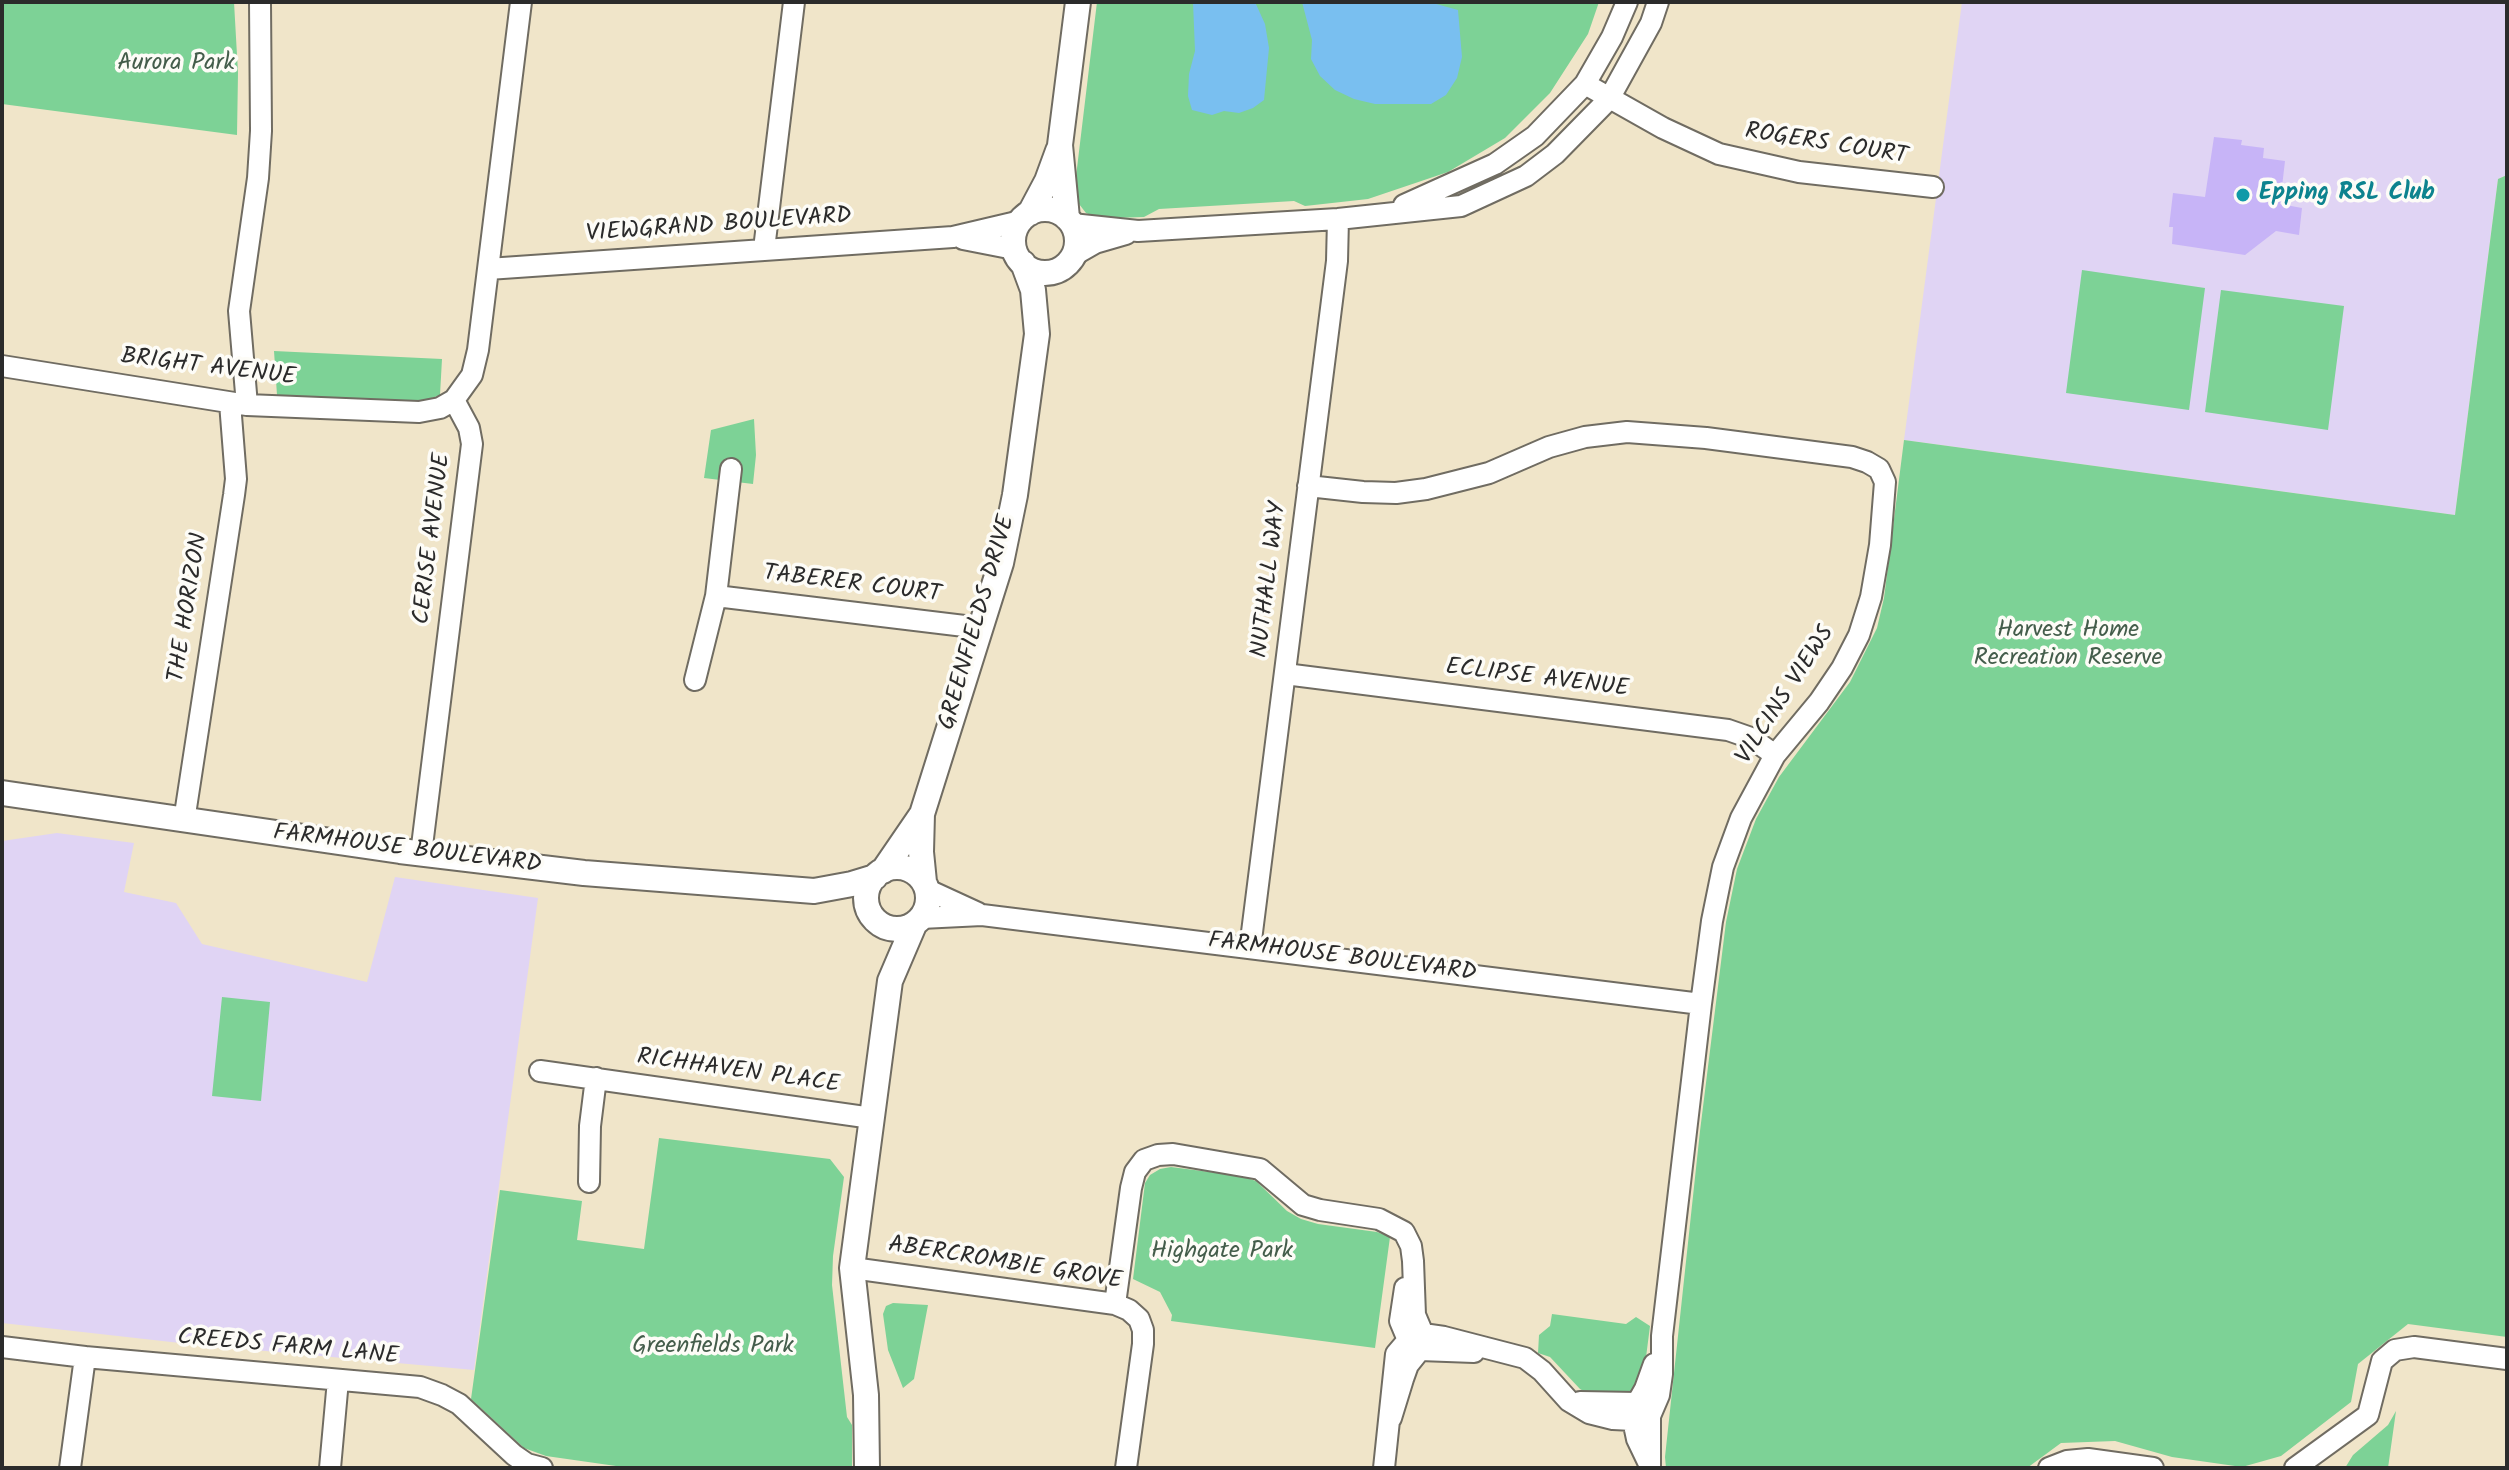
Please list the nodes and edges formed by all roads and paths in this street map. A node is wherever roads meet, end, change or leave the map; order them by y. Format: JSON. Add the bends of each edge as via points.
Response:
{"nodes":[{"id":1,"x":260,"y":2,"type":"edge"},
{"id":2,"x":521,"y":2,"type":"edge"},
{"id":3,"x":794,"y":2,"type":"edge"},
{"id":4,"x":1078,"y":2,"type":"edge"},
{"id":5,"x":1627,"y":2,"type":"edge"},
{"id":6,"x":1658,"y":2,"type":"edge"},
{"id":7,"x":1585,"y":84,"type":"junction"},
{"id":8,"x":1609,"y":99,"type":"junction"},
{"id":9,"x":1060,"y":145,"type":"junction"},
{"id":10,"x":1933,"y":187,"type":"dead end"},
{"id":11,"x":1382,"y":214,"type":"junction"},
{"id":12,"x":1025,"y":217,"type":"junction"},
{"id":13,"x":1338,"y":219,"type":"junction"},
{"id":14,"x":1070,"y":221,"type":"junction"},
{"id":15,"x":1138,"y":231,"type":"junction"},
{"id":16,"x":953,"y":237,"type":"junction"},
{"id":17,"x":764,"y":249,"type":"junction"},
{"id":18,"x":1019,"y":256,"type":"junction"},
{"id":19,"x":1067,"y":262,"type":"junction"},
{"id":20,"x":488,"y":269,"type":"junction"},
{"id":21,"x":1037,"y":334,"type":"junction"},
{"id":22,"x":2,"y":366,"type":"edge"},
{"id":23,"x":454,"y":400,"type":"junction"},
{"id":24,"x":239,"y":404,"type":"junction"},
{"id":25,"x":731,"y":469,"type":"dead end"},
{"id":26,"x":1308,"y":486,"type":"junction"},
{"id":27,"x":716,"y":596,"type":"junction"},
{"id":28,"x":981,"y":628,"type":"junction"},
{"id":29,"x":1285,"y":674,"type":"junction"},
{"id":30,"x":695,"y":680,"type":"dead end"},
{"id":31,"x":1775,"y":755,"type":"junction"},
{"id":32,"x":2,"y":793,"type":"edge"},
{"id":33,"x":922,"y":814,"type":"junction"},
{"id":34,"x":184,"y":821,"type":"junction"},
{"id":35,"x":421,"y":854,"type":"junction"},
{"id":36,"x":879,"y":874,"type":"junction"},
{"id":37,"x":926,"y":886,"type":"junction"},
{"id":38,"x":814,"y":891,"type":"junction"},
{"id":39,"x":871,"y":915,"type":"junction"},
{"id":40,"x":982,"y":915,"type":"junction"},
{"id":41,"x":917,"y":922,"type":"junction"},
{"id":42,"x":1250,"y":948,"type":"junction"},
{"id":43,"x":890,"y":981,"type":"junction"},
{"id":44,"x":1701,"y":1004,"type":"junction"},
{"id":45,"x":540,"y":1071,"type":"dead end"},
{"id":46,"x":596,"y":1078,"type":"junction"},
{"id":47,"x":872,"y":1118,"type":"junction"},
{"id":48,"x":589,"y":1182,"type":"dead end"},
{"id":49,"x":852,"y":1268,"type":"junction"},
{"id":50,"x":1115,"y":1304,"type":"junction"},
{"id":51,"x":1418,"y":1341,"type":"junction"},
{"id":52,"x":2,"y":1347,"type":"edge"},
{"id":53,"x":85,"y":1357,"type":"junction"},
{"id":54,"x":2507,"y":1359,"type":"edge"},
{"id":55,"x":338,"y":1380,"type":"junction"},
{"id":56,"x":1639,"y":1412,"type":"junction"},
{"id":57,"x":1651,"y":1467,"type":"edge"},
{"id":58,"x":2299,"y":1467,"type":"edge"},
{"id":59,"x":70,"y":1468,"type":"edge"},
{"id":60,"x":330,"y":1468,"type":"edge"},
{"id":61,"x":542,"y":1468,"type":"edge"},
{"id":62,"x":867,"y":1468,"type":"edge"},
{"id":63,"x":1126,"y":1468,"type":"edge"},
{"id":64,"x":1384,"y":1468,"type":"edge"},
{"id":65,"x":2049,"y":1468,"type":"edge"},
{"id":66,"x":2153,"y":1468,"type":"edge"}],
"edges":[{"from":1,"to":24,"type":"street","name":"THE HORIZON","via":[[261,131],[239,311]]},
{"from":2,"to":20,"type":"street"},
{"from":3,"to":17,"type":"street"},
{"from":4,"to":9,"type":"street"},
{"from":5,"to":7,"type":"street"},
{"from":6,"to":8,"type":"street"},
{"from":7,"to":8,"type":"street","name":"ROGERS COURT"},
{"from":7,"to":11,"type":"street","via":[[1535,136],[1495,164]]},
{"from":8,"to":10,"type":"street","name":"ROGERS COURT","via":[[1691,142],[1745,162]]},
{"from":8,"to":11,"type":"street","via":[[1555,154],[1495,192],[1461,206]]},
{"from":9,"to":12,"type":"street","via":[[1047,181]]},
{"from":9,"to":14,"type":"street"},
{"from":11,"to":13,"type":"street"},
{"from":12,"to":14,"type":"street","via":[[1049,209]]},
{"from":12,"to":16,"type":"street","name":"VIEWGRAND BOULEVARD"},
{"from":12,"to":18,"type":"street","via":[[1014,234]]},
{"from":13,"to":15,"type":"street"},
{"from":13,"to":26,"type":"street","name":"NUTHALL WAY"},
{"from":14,"to":15,"type":"street"},
{"from":14,"to":19,"type":"street","via":[[1076,234]]},
{"from":15,"to":19,"type":"street","via":[[1095,243]]},
{"from":16,"to":17,"type":"street","name":"VIEWGRAND BOULEVARD"},
{"from":16,"to":18,"type":"street","name":"VIEWGRAND BOULEVARD"},
{"from":17,"to":20,"type":"street","name":"VIEWGRAND BOULEVARD"},
{"from":18,"to":19,"type":"street","via":[[1041,272]]},
{"from":18,"to":21,"type":"street","name":"GREENFIELDS DRIVE","via":[[1033,290]]},
{"from":19,"to":21,"type":"street","name":"GREENFIELDS DRIVE"},
{"from":20,"to":23,"type":"street","via":[[476,364]]},
{"from":21,"to":28,"type":"street","name":"GREENFIELDS DRIVE","via":[[1015,495]]},
{"from":22,"to":24,"type":"street","name":"BRIGHT AVENUE"},
{"from":23,"to":24,"type":"street","name":"BRIGHT AVENUE","via":[[419,412]]},
{"from":23,"to":35,"type":"street","name":"CERISE AVENUE","via":[[472,444]]},
{"from":24,"to":34,"type":"street","name":"THE HORIZON","via":[[234,495]]},
{"from":25,"to":27,"type":"street"},
{"from":26,"to":29,"type":"street","name":"NUTHALL WAY"},
{"from":26,"to":31,"type":"street","name":"VILCINS VIEWS","via":[[1396,493],[1426,489],[1489,473],[1549,447],[1627,432],[1867,462],[1879,469],[1886,498],[1871,597],[1842,668]]},
{"from":27,"to":28,"type":"street","name":"TABERER COURT"},
{"from":27,"to":30,"type":"street"},
{"from":28,"to":33,"type":"street","name":"GREENFIELDS DRIVE"},
{"from":29,"to":31,"type":"street","name":"ECLIPSE AVENUE","via":[[1728,730]]},
{"from":29,"to":42,"type":"street","name":"NUTHALL WAY"},
{"from":31,"to":44,"type":"street","name":"VILCINS VIEWS","via":[[1741,818],[1723,867]]},
{"from":32,"to":34,"type":"street","name":"FARMHOUSE BOULEVARD"},
{"from":33,"to":36,"type":"street","name":"GREENFIELDS DRIVE"},
{"from":33,"to":37,"type":"street","name":"GREENFIELDS DRIVE"},
{"from":34,"to":35,"type":"street","name":"FARMHOUSE BOULEVARD"},
{"from":35,"to":38,"type":"street","name":"FARMHOUSE BOULEVARD"},
{"from":36,"to":37,"type":"street","via":[[892,867],[910,869]]},
{"from":36,"to":38,"type":"street","name":"FARMHOUSE BOULEVARD"},
{"from":36,"to":39,"type":"street","via":[[867,893]]},
{"from":37,"to":40,"type":"street","name":"FARMHOUSE BOULEVARD"},
{"from":37,"to":41,"type":"street","via":[[928,905]]},
{"from":38,"to":39,"type":"street","name":"FARMHOUSE BOULEVARD"},
{"from":39,"to":41,"type":"street","via":[[893,929]]},
{"from":39,"to":43,"type":"street"},
{"from":40,"to":41,"type":"street","name":"FARMHOUSE BOULEVARD"},
{"from":40,"to":42,"type":"street","name":"FARMHOUSE BOULEVARD"},
{"from":41,"to":43,"type":"street"},
{"from":42,"to":44,"type":"street","name":"FARMHOUSE BOULEVARD"},
{"from":43,"to":47,"type":"street"},
{"from":44,"to":56,"type":"street","name":"VILCINS VIEWS","via":[[1659,1395]]},
{"from":45,"to":46,"type":"street","name":"RICHHAVEN PLACE"},
{"from":46,"to":47,"type":"street","name":"RICHHAVEN PLACE"},
{"from":46,"to":48,"type":"street"},
{"from":47,"to":49,"type":"street"},
{"from":49,"to":50,"type":"street","name":"ABERCROMBIE GROVE"},
{"from":49,"to":62,"type":"street","via":[[866,1395]]},
{"from":50,"to":51,"type":"street","via":[[1135,1172],[1144,1160],[1158,1155],[1187,1156],[1260,1169],[1303,1205],[1392,1223],[1404,1232],[1413,1261],[1400,1321]]},
{"from":50,"to":63,"type":"street","name":"ABERCROMBIE GROVE","via":[[1139,1319],[1143,1330]]},
{"from":51,"to":56,"type":"street","via":[[1442,1353],[1501,1352],[1525,1358],[1589,1413],[1613,1419]]},
{"from":51,"to":64,"type":"street","via":[[1391,1418]]},
{"from":52,"to":53,"type":"street","name":"CREEDS FARM LANE"},
{"from":53,"to":55,"type":"street","name":"CREEDS FARM LANE"},
{"from":53,"to":59,"type":"street"},
{"from":54,"to":58,"type":"street","via":[[2414,1347],[2395,1350],[2382,1361],[2368,1415]]},
{"from":55,"to":60,"type":"street"},
{"from":55,"to":61,"type":"street","name":"CREEDS FARM LANE","via":[[420,1387],[442,1395],[514,1455]]},
{"from":56,"to":57,"type":"street","name":"VILCINS VIEWS"},
{"from":65,"to":66,"type":"street","via":[[2088,1459]]}]}
